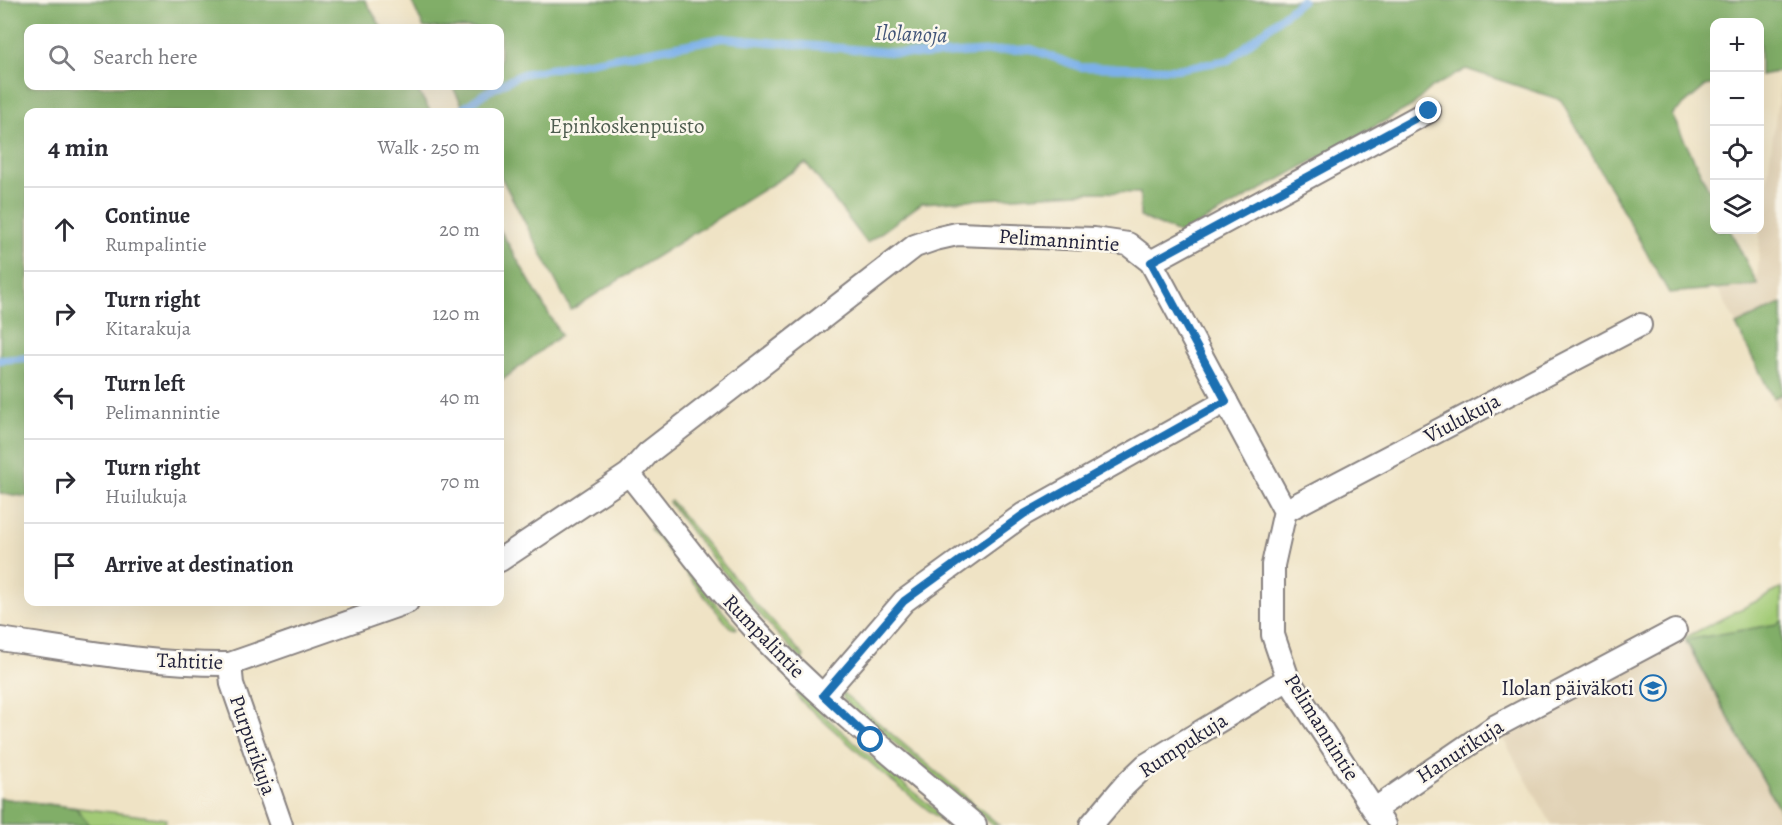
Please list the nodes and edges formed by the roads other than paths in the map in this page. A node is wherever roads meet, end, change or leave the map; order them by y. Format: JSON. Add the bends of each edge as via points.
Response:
{"nodes":[{"id":1,"x":1429,"y":111,"type":"dead end"},
{"id":2,"x":1151,"y":262,"type":"junction"},
{"id":3,"x":1640,"y":325,"type":"dead end"},
{"id":4,"x":1226,"y":401,"type":"junction"},
{"id":5,"x":629,"y":474,"type":"junction"},
{"id":6,"x":1285,"y":511,"type":"junction"},
{"id":7,"x":504,"y":557,"type":"edge"},
{"id":8,"x":396,"y":606,"type":"edge"},
{"id":9,"x":1675,"y":631,"type":"dead end"},
{"id":10,"x":0,"y":639,"type":"edge"},
{"id":11,"x":230,"y":664,"type":"junction"},
{"id":12,"x":1288,"y":679,"type":"junction"},
{"id":13,"x":823,"y":695,"type":"junction"},
{"id":14,"x":1379,"y":817,"type":"edge"},
{"id":15,"x":281,"y":825,"type":"edge"},
{"id":16,"x":975,"y":825,"type":"edge"},
{"id":17,"x":1091,"y":825,"type":"edge"}],
"edges":[{"from":1,"to":2,"type":"street"},
{"from":2,"to":4,"type":"street","name":"Pelimannintie"},
{"from":2,"to":5,"type":"street","name":"Pelimannintie","via":[[1128,244],[1094,239],[957,234],[915,246],[648,453]]},
{"from":3,"to":6,"type":"street","name":"Viulukuja"},
{"from":4,"to":6,"type":"street","name":"Pelimannintie"},
{"from":4,"to":13,"type":"street","via":[[1024,514],[904,601]]},
{"from":5,"to":7,"type":"street"},
{"from":5,"to":13,"type":"street","name":"Rumpalintie","via":[[730,602]]},
{"from":6,"to":12,"type":"street","name":"Pelimannintie","via":[[1273,565],[1273,635]]},
{"from":8,"to":11,"type":"street","name":"Tahtitie"},
{"from":9,"to":14,"type":"street","name":"Hanurikuja","via":[[1496,726]]},
{"from":10,"to":11,"type":"street","name":"Tahtitie","via":[[139,659]]},
{"from":11,"to":15,"type":"street","name":"Purpurikuja","via":[[232,684]]},
{"from":12,"to":14,"type":"street","name":"Pelimannintie"},
{"from":12,"to":17,"type":"street","name":"Rumpukuja","via":[[1146,765]]},
{"from":13,"to":16,"type":"street","name":"Rumpalintie"}]}
